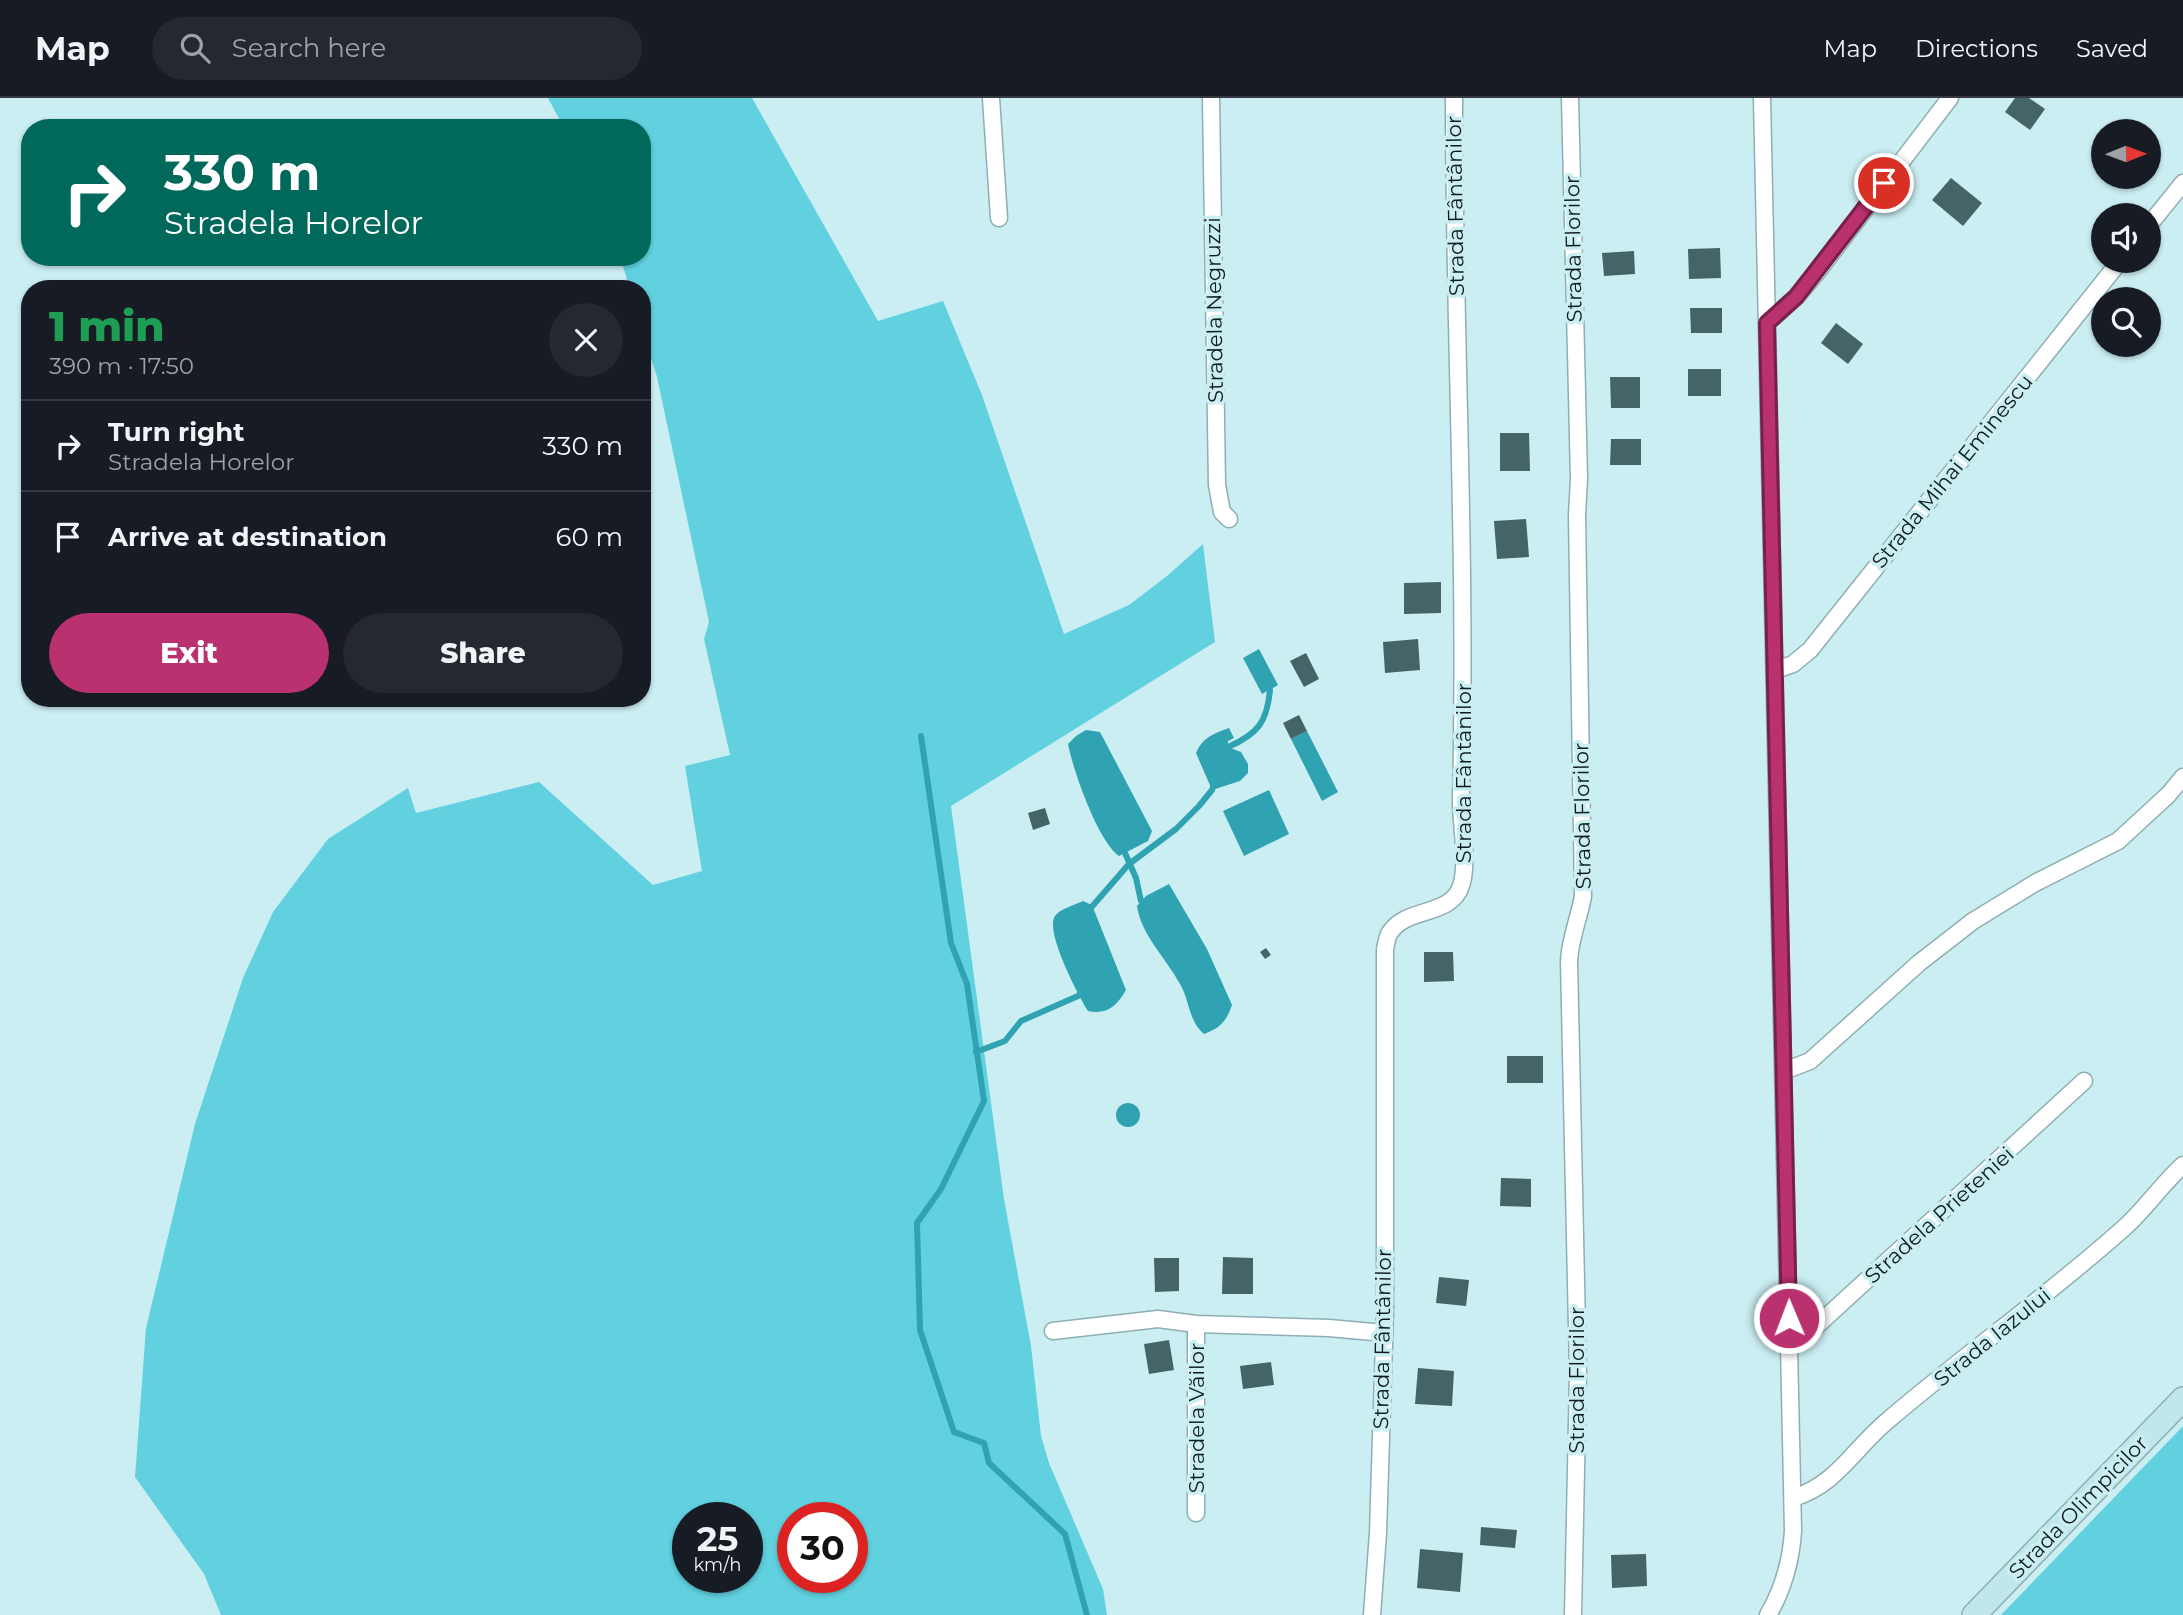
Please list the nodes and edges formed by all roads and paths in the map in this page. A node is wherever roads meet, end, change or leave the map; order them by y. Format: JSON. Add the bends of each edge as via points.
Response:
{"nodes":[{"id":1,"x":991,"y":98,"type":"edge"},
{"id":2,"x":1211,"y":98,"type":"edge"},
{"id":3,"x":1454,"y":98,"type":"edge"},
{"id":4,"x":1570,"y":98,"type":"edge"},
{"id":5,"x":1762,"y":98,"type":"edge"},
{"id":6,"x":1950,"y":98,"type":"edge"},
{"id":7,"x":2183,"y":183,"type":"edge"},
{"id":8,"x":2161,"y":210,"type":"edge"},
{"id":9,"x":999,"y":218,"type":"dead end"},
{"id":10,"x":2110,"y":273,"type":"edge"},
{"id":11,"x":1767,"y":323,"type":"junction"},
{"id":12,"x":1229,"y":519,"type":"dead end"},
{"id":13,"x":1776,"y":670,"type":"junction"},
{"id":14,"x":2183,"y":777,"type":"edge"},
{"id":15,"x":1784,"y":1072,"type":"junction"},
{"id":16,"x":2084,"y":1081,"type":"dead end"},
{"id":17,"x":2183,"y":1165,"type":"edge"},
{"id":18,"x":1196,"y":1324,"type":"junction"},
{"id":19,"x":1053,"y":1331,"type":"dead end"},
{"id":20,"x":1384,"y":1333,"type":"junction"},
{"id":21,"x":1790,"y":1345,"type":"junction"},
{"id":22,"x":2183,"y":1399,"type":"edge"},
{"id":23,"x":1793,"y":1498,"type":"junction"},
{"id":24,"x":1196,"y":1513,"type":"dead end"},
{"id":25,"x":1372,"y":1615,"type":"edge"},
{"id":26,"x":1573,"y":1615,"type":"edge"},
{"id":27,"x":1768,"y":1615,"type":"edge"},
{"id":28,"x":1974,"y":1615,"type":"edge"}],
"edges":[{"from":1,"to":9,"type":"street"},
{"from":2,"to":12,"type":"street","name":"Stradela Negruzzi","via":[[1217,485],[1222,512]]},
{"from":3,"to":20,"type":"street","name":"Strada Fântânilor","via":[[1464,870],[1454,898],[1401,922],[1389,934],[1385,949]]},
{"from":4,"to":26,"type":"street","name":"Strada Florilor","via":[[1583,896],[1569,961],[1578,1373]]},
{"from":5,"to":11,"type":"street"},
{"from":6,"to":11,"type":"street","via":[[1818,271]]},
{"from":7,"to":8,"type":"street"},
{"from":10,"to":13,"type":"street","name":"Strada Mihai Eminescu","via":[[1810,650]]},
{"from":11,"to":13,"type":"street"},
{"from":13,"to":15,"type":"street"},
{"from":14,"to":15,"type":"street","via":[[2118,841],[1973,921],[1810,1061]]},
{"from":15,"to":21,"type":"street"},
{"from":16,"to":21,"type":"street","name":"Stradela Prieteniei","via":[[1811,1331]]},
{"from":17,"to":23,"type":"street","name":"Strada Iazului","via":[[2126,1225],[1868,1437],[1820,1488]]},
{"from":18,"to":19,"type":"street","name":"Stradela Văilor","via":[[1158,1319]]},
{"from":18,"to":20,"type":"street","name":"Stradela Văilor"},
{"from":18,"to":24,"type":"street","name":"Stradela Văilor"},
{"from":20,"to":25,"type":"street","name":"Strada Fântânilor"},
{"from":21,"to":23,"type":"street"},
{"from":22,"to":28,"type":"main road","name":"Strada Olimpicilor"},
{"from":23,"to":27,"type":"street","via":[[1791,1559]]}]}
